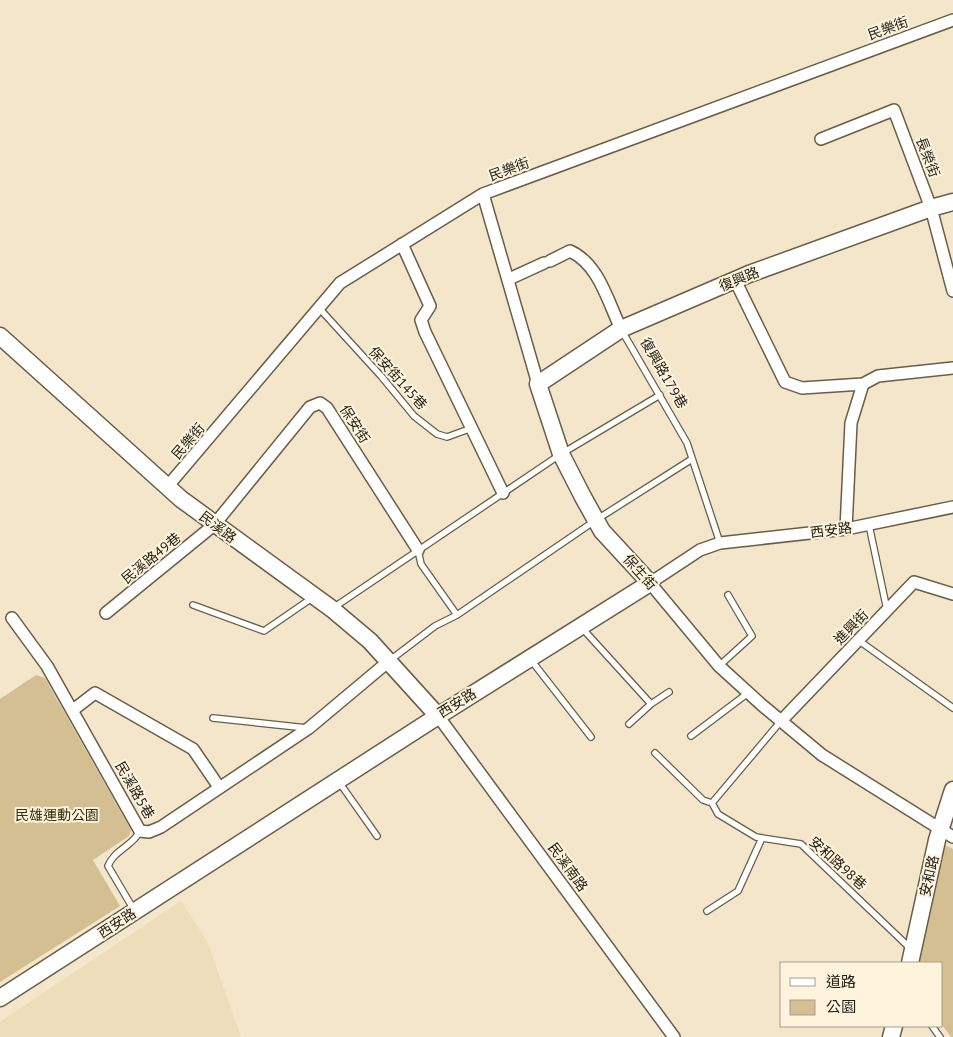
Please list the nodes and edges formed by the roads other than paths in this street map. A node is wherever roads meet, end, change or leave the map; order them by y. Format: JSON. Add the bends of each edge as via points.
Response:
{"nodes":[{"id":1,"x":953,"y":20,"type":"edge"},
{"id":2,"x":821,"y":139,"type":"dead end"},
{"id":3,"x":483,"y":194,"type":"junction"},
{"id":4,"x":953,"y":202,"type":"edge"},
{"id":5,"x":931,"y":208,"type":"junction"},
{"id":6,"x":402,"y":244,"type":"junction"},
{"id":7,"x":509,"y":279,"type":"junction"},
{"id":8,"x":735,"y":280,"type":"junction"},
{"id":9,"x":953,"y":291,"type":"edge"},
{"id":10,"x":319,"y":307,"type":"junction"},
{"id":11,"x":621,"y":329,"type":"junction"},
{"id":12,"x":0,"y":336,"type":"edge"},
{"id":13,"x":953,"y":368,"type":"edge"},
{"id":14,"x":538,"y":384,"type":"junction"},
{"id":15,"x":863,"y":384,"type":"junction"},
{"id":16,"x":660,"y":395,"type":"junction"},
{"id":17,"x":472,"y":428,"type":"junction"},
{"id":18,"x":561,"y":454,"type":"junction"},
{"id":19,"x":692,"y":459,"type":"junction"},
{"id":20,"x":168,"y":487,"type":"junction"},
{"id":21,"x":503,"y":493,"type":"junction"},
{"id":22,"x":953,"y":507,"type":"edge"},
{"id":23,"x":596,"y":520,"type":"junction"},
{"id":24,"x":214,"y":525,"type":"junction"},
{"id":25,"x":869,"y":525,"type":"junction"},
{"id":26,"x":846,"y":529,"type":"junction"},
{"id":27,"x":720,"y":543,"type":"junction"},
{"id":28,"x":418,"y":550,"type":"junction"},
{"id":29,"x":650,"y":583,"type":"junction"},
{"id":30,"x":953,"y":594,"type":"edge"},
{"id":31,"x":314,"y":596,"type":"junction"},
{"id":32,"x":728,"y":596,"type":"dead end"},
{"id":33,"x":193,"y":605,"type":"dead end"},
{"id":34,"x":332,"y":609,"type":"junction"},
{"id":35,"x":888,"y":610,"type":"junction"},
{"id":36,"x":106,"y":613,"type":"dead end"},
{"id":37,"x":457,"y":615,"type":"junction"},
{"id":38,"x":12,"y":618,"type":"dead end"},
{"id":39,"x":581,"y":626,"type":"junction"},
{"id":40,"x":858,"y":640,"type":"junction"},
{"id":41,"x":529,"y":658,"type":"junction"},
{"id":42,"x":389,"y":661,"type":"junction"},
{"id":43,"x":719,"y":666,"type":"junction"},
{"id":44,"x":669,"y":692,"type":"dead end"},
{"id":45,"x":748,"y":693,"type":"junction"},
{"id":46,"x":651,"y":704,"type":"junction"},
{"id":47,"x":953,"y":708,"type":"edge"},
{"id":48,"x":73,"y":710,"type":"junction"},
{"id":49,"x":438,"y":716,"type":"junction"},
{"id":50,"x":213,"y":718,"type":"dead end"},
{"id":51,"x":781,"y":721,"type":"junction"},
{"id":52,"x":629,"y":724,"type":"dead end"},
{"id":53,"x":309,"y":728,"type":"junction"},
{"id":54,"x":691,"y":736,"type":"dead end"},
{"id":55,"x":591,"y":737,"type":"dead end"},
{"id":56,"x":655,"y":752,"type":"dead end"},
{"id":57,"x":338,"y":781,"type":"junction"},
{"id":58,"x":219,"y":787,"type":"junction"},
{"id":59,"x":953,"y":790,"type":"edge"},
{"id":60,"x":712,"y":803,"type":"junction"},
{"id":61,"x":140,"y":831,"type":"junction"},
{"id":62,"x":946,"y":834,"type":"edge"},
{"id":63,"x":377,"y":836,"type":"dead end"},
{"id":64,"x":762,"y":838,"type":"junction"},
{"id":65,"x":707,"y":911,"type":"dead end"},
{"id":66,"x":136,"y":912,"type":"junction"},
{"id":67,"x":911,"y":957,"type":"edge"},
{"id":68,"x":0,"y":998,"type":"edge"},
{"id":69,"x":674,"y":1037,"type":"edge"}],
"edges":[{"from":1,"to":3,"type":"street","name":"民樂街"},
{"from":2,"to":5,"type":"street","name":"長榮街","via":[[894,110]]},
{"from":3,"to":6,"type":"street","name":"民樂街"},
{"from":3,"to":7,"type":"street","name":"保生街"},
{"from":4,"to":5,"type":"street","name":"復興路"},
{"from":5,"to":8,"type":"street","name":"復興路"},
{"from":5,"to":9,"type":"street","name":"長榮街"},
{"from":6,"to":10,"type":"street","name":"民樂街","via":[[340,283]]},
{"from":6,"to":17,"type":"street","via":[[430,306],[421,320],[425,332]]},
{"from":7,"to":11,"type":"street","name":"復興路179巷","via":[[570,251],[590,265]]},
{"from":7,"to":14,"type":"street","name":"保生街"},
{"from":8,"to":11,"type":"street","name":"復興路"},
{"from":8,"to":15,"type":"street","via":[[785,382],[802,388]]},
{"from":10,"to":17,"type":"lane","name":"保安街145巷","via":[[414,416],[437,434],[447,437]]},
{"from":10,"to":20,"type":"street","name":"民樂街"},
{"from":11,"to":14,"type":"street","name":"復興路"},
{"from":11,"to":16,"type":"lane","name":"復興路179巷"},
{"from":12,"to":20,"type":"street","name":"民溪路"},
{"from":13,"to":15,"type":"street","via":[[878,376]]},
{"from":14,"to":18,"type":"street","name":"保生街"},
{"from":15,"to":26,"type":"street","via":[[851,423]]},
{"from":16,"to":18,"type":"lane"},
{"from":16,"to":19,"type":"lane","name":"復興路179巷","via":[[687,443]]},
{"from":17,"to":21,"type":"street"},
{"from":18,"to":21,"type":"lane"},
{"from":18,"to":23,"type":"street","name":"保生街"},
{"from":19,"to":23,"type":"lane"},
{"from":19,"to":27,"type":"lane","name":"復興路179巷"},
{"from":20,"to":24,"type":"street","name":"民溪路"},
{"from":21,"to":28,"type":"lane"},
{"from":22,"to":25,"type":"street","name":"西安路"},
{"from":23,"to":29,"type":"street","name":"保生街","via":[[602,531]]},
{"from":23,"to":37,"type":"lane"},
{"from":24,"to":28,"type":"street","name":"保安街","via":[[310,407],[320,403],[327,408]]},
{"from":24,"to":31,"type":"street","name":"民溪路"},
{"from":24,"to":36,"type":"street","name":"民溪路49巷"},
{"from":25,"to":26,"type":"street","name":"西安路"},
{"from":25,"to":35,"type":"lane"},
{"from":26,"to":27,"type":"street","name":"西安路"},
{"from":27,"to":29,"type":"street","name":"西安路","via":[[700,550]]},
{"from":28,"to":34,"type":"lane"},
{"from":28,"to":37,"type":"lane","via":[[421,564]]},
{"from":29,"to":39,"type":"street","name":"西安路"},
{"from":29,"to":43,"type":"street","name":"保生街"},
{"from":30,"to":35,"type":"street","name":"進興街","via":[[914,582]]},
{"from":31,"to":33,"type":"lane","via":[[264,631]]},
{"from":31,"to":34,"type":"street","name":"民溪路"},
{"from":32,"to":43,"type":"lane","via":[[752,636]]},
{"from":34,"to":42,"type":"street","name":"民溪路"},
{"from":35,"to":40,"type":"street","name":"進興街"},
{"from":37,"to":42,"type":"lane","via":[[435,626]]},
{"from":38,"to":48,"type":"street","name":"民溪路5巷"},
{"from":39,"to":41,"type":"street","name":"西安路"},
{"from":39,"to":46,"type":"lane"},
{"from":40,"to":47,"type":"lane"},
{"from":40,"to":51,"type":"street","name":"進興街"},
{"from":41,"to":49,"type":"street","name":"西安路"},
{"from":41,"to":55,"type":"lane"},
{"from":42,"to":49,"type":"street","name":"民溪路"},
{"from":42,"to":53,"type":"street","name":"民溪路5巷"},
{"from":43,"to":45,"type":"street","name":"保生街"},
{"from":44,"to":46,"type":"lane"},
{"from":45,"to":51,"type":"street","name":"保生街"},
{"from":45,"to":54,"type":"lane"},
{"from":46,"to":52,"type":"lane"},
{"from":48,"to":58,"type":"street","via":[[95,693],[193,749]]},
{"from":48,"to":61,"type":"street","name":"民溪路5巷"},
{"from":49,"to":57,"type":"street","name":"西安路"},
{"from":49,"to":69,"type":"street","name":"民溪南路"},
{"from":50,"to":53,"type":"lane"},
{"from":51,"to":60,"type":"lane"},
{"from":51,"to":62,"type":"street","name":"保生街","via":[[822,755]]},
{"from":53,"to":58,"type":"street","name":"民溪路5巷"},
{"from":56,"to":60,"type":"lane","name":"安和路98巷","via":[[703,800]]},
{"from":57,"to":63,"type":"lane"},
{"from":57,"to":66,"type":"street","name":"西安路"},
{"from":58,"to":61,"type":"street","name":"民溪路5巷","via":[[161,826],[148,832]]},
{"from":59,"to":62,"type":"street","name":"安和路"},
{"from":60,"to":64,"type":"lane","name":"安和路98巷","via":[[718,814]]},
{"from":61,"to":66,"type":"lane","via":[[136,841],[111,858],[108,866]]},
{"from":62,"to":67,"type":"street","name":"安和路"},
{"from":64,"to":65,"type":"lane","via":[[738,891]]},
{"from":64,"to":67,"type":"lane","name":"安和路98巷","via":[[801,844]]},
{"from":66,"to":68,"type":"street","name":"西安路"}]}
